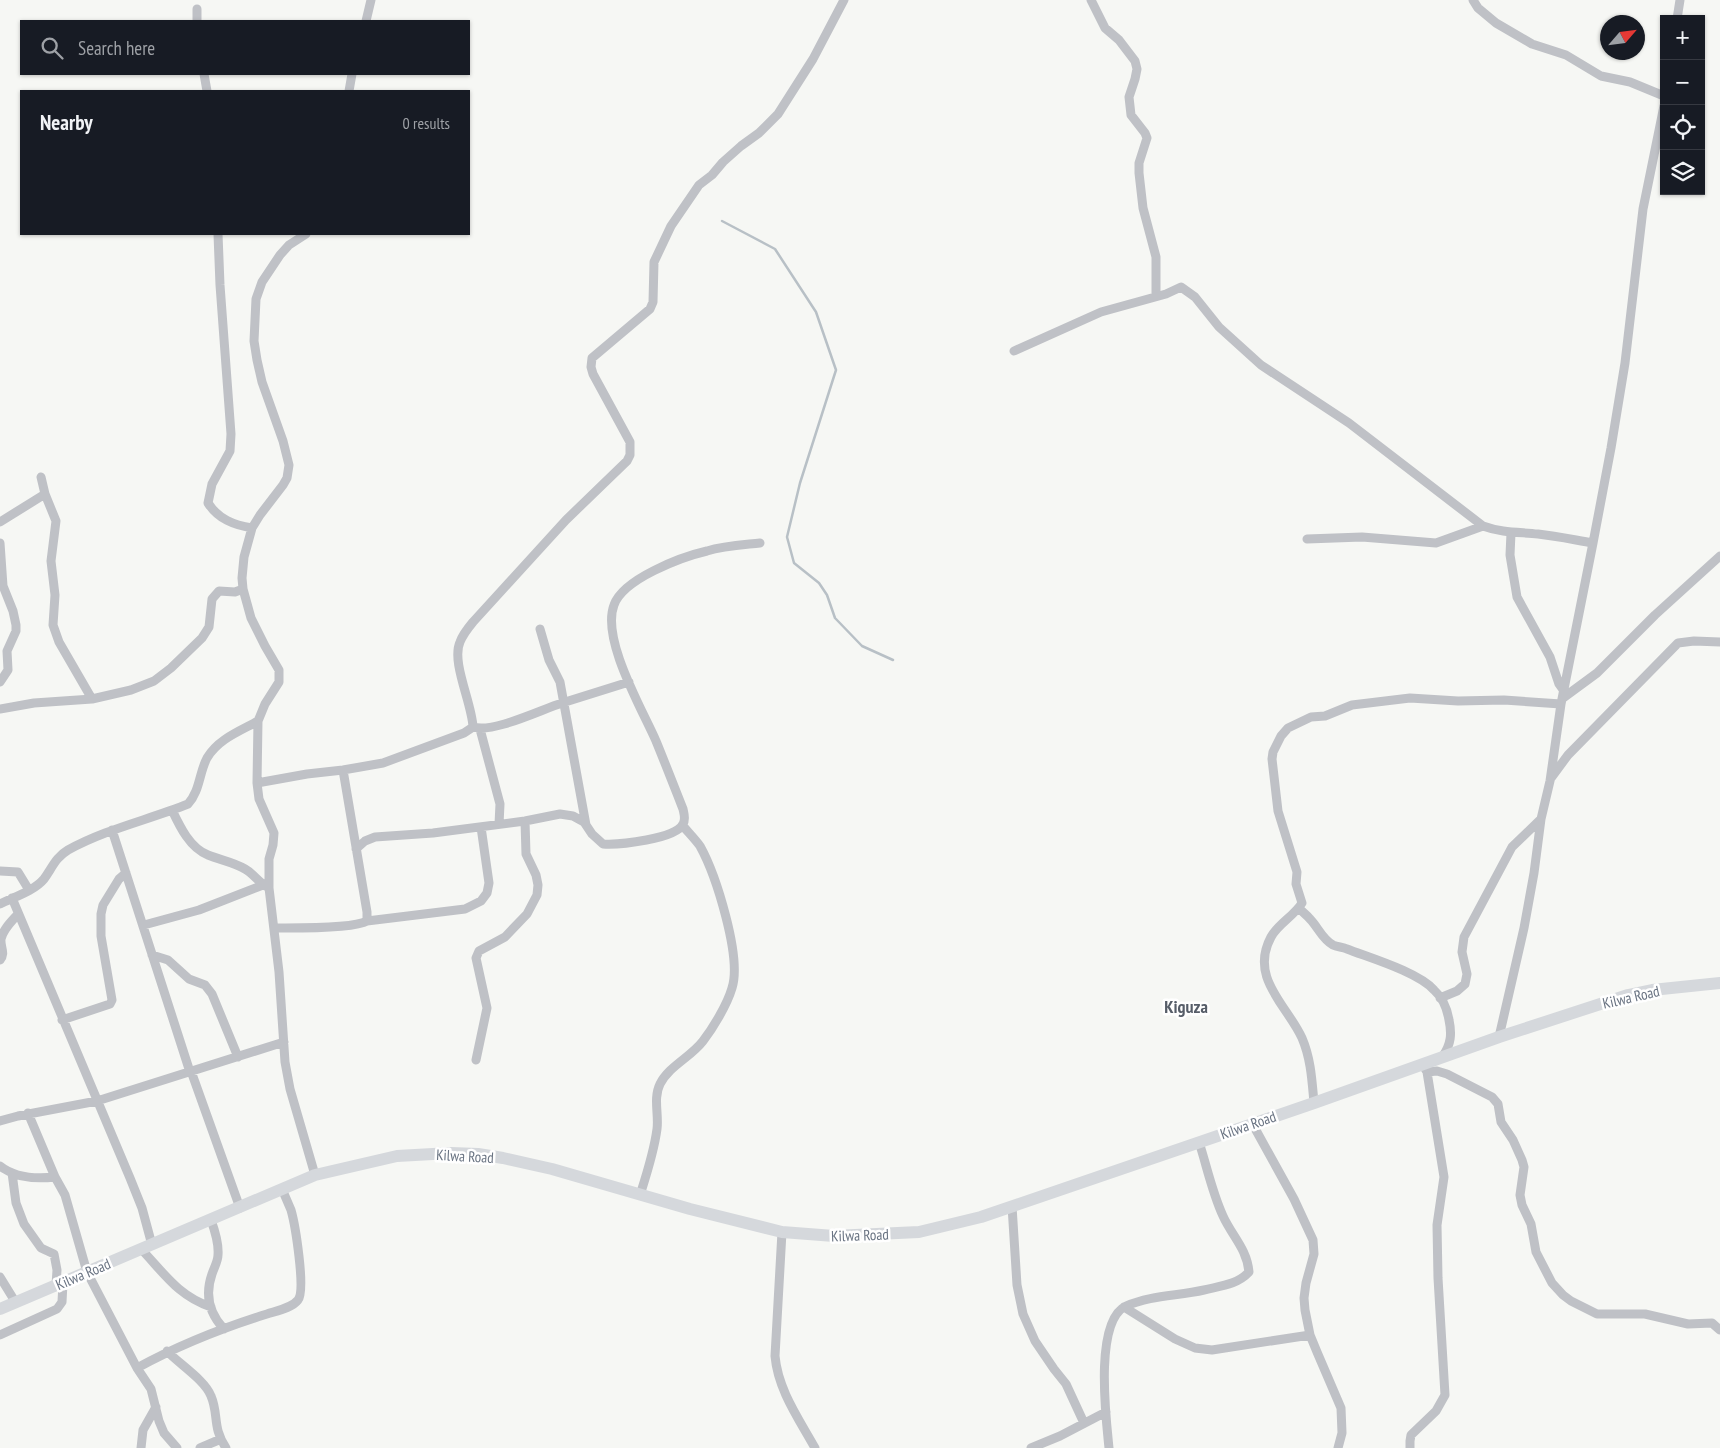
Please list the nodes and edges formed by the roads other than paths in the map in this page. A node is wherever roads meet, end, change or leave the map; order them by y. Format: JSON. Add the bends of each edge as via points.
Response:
{"nodes":[{"id":1,"x":371,"y":0,"type":"edge"},
{"id":2,"x":844,"y":0,"type":"edge"},
{"id":3,"x":1091,"y":0,"type":"edge"},
{"id":4,"x":1472,"y":0,"type":"edge"},
{"id":5,"x":1680,"y":0,"type":"edge"},
{"id":6,"x":196,"y":9,"type":"dead end"},
{"id":7,"x":1678,"y":15,"type":"edge"},
{"id":8,"x":197,"y":20,"type":"edge"},
{"id":9,"x":366,"y":20,"type":"edge"},
{"id":10,"x":204,"y":75,"type":"edge"},
{"id":11,"x":352,"y":75,"type":"edge"},
{"id":12,"x":207,"y":90,"type":"edge"},
{"id":13,"x":349,"y":90,"type":"edge"},
{"id":14,"x":1660,"y":94,"type":"edge"},
{"id":15,"x":1660,"y":126,"type":"edge"},
{"id":16,"x":218,"y":235,"type":"edge"},
{"id":17,"x":304,"y":235,"type":"edge"},
{"id":18,"x":1156,"y":296,"type":"junction"},
{"id":19,"x":1014,"y":350,"type":"dead end"},
{"id":20,"x":41,"y":477,"type":"dead end"},
{"id":21,"x":45,"y":494,"type":"junction"},
{"id":22,"x":0,"y":522,"type":"edge"},
{"id":23,"x":1483,"y":526,"type":"junction"},
{"id":24,"x":252,"y":528,"type":"junction"},
{"id":25,"x":1512,"y":533,"type":"junction"},
{"id":26,"x":1307,"y":539,"type":"dead end"},
{"id":27,"x":0,"y":543,"type":"edge"},
{"id":28,"x":760,"y":543,"type":"dead end"},
{"id":29,"x":1593,"y":543,"type":"junction"},
{"id":30,"x":1720,"y":556,"type":"edge"},
{"id":31,"x":243,"y":589,"type":"junction"},
{"id":32,"x":540,"y":629,"type":"dead end"},
{"id":33,"x":1720,"y":642,"type":"edge"},
{"id":34,"x":0,"y":682,"type":"edge"},
{"id":35,"x":629,"y":682,"type":"junction"},
{"id":36,"x":1562,"y":698,"type":"junction"},
{"id":37,"x":92,"y":699,"type":"junction"},
{"id":38,"x":563,"y":703,"type":"junction"},
{"id":39,"x":0,"y":709,"type":"edge"},
{"id":40,"x":258,"y":721,"type":"junction"},
{"id":41,"x":477,"y":728,"type":"junction"},
{"id":42,"x":343,"y":770,"type":"junction"},
{"id":43,"x":1550,"y":781,"type":"junction"},
{"id":44,"x":257,"y":783,"type":"junction"},
{"id":45,"x":172,"y":810,"type":"junction"},
{"id":46,"x":1541,"y":819,"type":"junction"},
{"id":47,"x":525,"y":821,"type":"junction"},
{"id":48,"x":499,"y":824,"type":"junction"},
{"id":49,"x":586,"y":825,"type":"junction"},
{"id":50,"x":683,"y":826,"type":"junction"},
{"id":51,"x":481,"y":827,"type":"junction"},
{"id":52,"x":112,"y":830,"type":"junction"},
{"id":53,"x":356,"y":849,"type":"junction"},
{"id":54,"x":0,"y":871,"type":"edge"},
{"id":55,"x":126,"y":873,"type":"junction"},
{"id":56,"x":266,"y":887,"type":"junction"},
{"id":57,"x":29,"y":890,"type":"junction"},
{"id":58,"x":12,"y":898,"type":"junction"},
{"id":59,"x":0,"y":904,"type":"edge"},
{"id":60,"x":1299,"y":908,"type":"junction"},
{"id":61,"x":18,"y":914,"type":"junction"},
{"id":62,"x":367,"y":921,"type":"junction"},
{"id":63,"x":144,"y":925,"type":"junction"},
{"id":64,"x":274,"y":928,"type":"junction"},
{"id":65,"x":152,"y":955,"type":"junction"},
{"id":66,"x":0,"y":960,"type":"edge"},
{"id":67,"x":1720,"y":983,"type":"edge"},
{"id":68,"x":1440,"y":998,"type":"junction"},
{"id":69,"x":62,"y":1020,"type":"junction"},
{"id":70,"x":1499,"y":1037,"type":"junction"},
{"id":71,"x":284,"y":1042,"type":"junction"},
{"id":72,"x":1443,"y":1056,"type":"junction"},
{"id":73,"x":238,"y":1057,"type":"junction"},
{"id":74,"x":476,"y":1060,"type":"dead end"},
{"id":75,"x":1425,"y":1068,"type":"junction"},
{"id":76,"x":190,"y":1072,"type":"junction"},
{"id":77,"x":97,"y":1101,"type":"junction"},
{"id":78,"x":1314,"y":1103,"type":"junction"},
{"id":79,"x":28,"y":1113,"type":"junction"},
{"id":80,"x":0,"y":1121,"type":"edge"},
{"id":81,"x":1252,"y":1123,"type":"junction"},
{"id":82,"x":1199,"y":1142,"type":"junction"},
{"id":83,"x":0,"y":1166,"type":"edge"},
{"id":84,"x":12,"y":1173,"type":"junction"},
{"id":85,"x":315,"y":1176,"type":"junction"},
{"id":86,"x":55,"y":1177,"type":"junction"},
{"id":87,"x":282,"y":1189,"type":"junction"},
{"id":88,"x":640,"y":1195,"type":"junction"},
{"id":89,"x":1012,"y":1206,"type":"junction"},
{"id":90,"x":240,"y":1208,"type":"junction"},
{"id":91,"x":211,"y":1220,"type":"junction"},
{"id":92,"x":782,"y":1232,"type":"junction"},
{"id":93,"x":146,"y":1247,"type":"junction"},
{"id":94,"x":87,"y":1272,"type":"junction"},
{"id":95,"x":0,"y":1277,"type":"edge"},
{"id":96,"x":60,"y":1284,"type":"junction"},
{"id":97,"x":16,"y":1303,"type":"junction"},
{"id":98,"x":210,"y":1306,"type":"junction"},
{"id":99,"x":1124,"y":1307,"type":"junction"},
{"id":100,"x":0,"y":1309,"type":"edge"},
{"id":101,"x":224,"y":1329,"type":"junction"},
{"id":102,"x":1720,"y":1330,"type":"edge"},
{"id":103,"x":1310,"y":1334,"type":"junction"},
{"id":104,"x":0,"y":1335,"type":"edge"},
{"id":105,"x":167,"y":1352,"type":"junction"},
{"id":106,"x":138,"y":1368,"type":"junction"},
{"id":107,"x":156,"y":1407,"type":"junction"},
{"id":108,"x":1106,"y":1412,"type":"junction"},
{"id":109,"x":1084,"y":1423,"type":"junction"},
{"id":110,"x":221,"y":1439,"type":"junction"},
{"id":111,"x":141,"y":1448,"type":"edge"},
{"id":112,"x":177,"y":1448,"type":"edge"},
{"id":113,"x":200,"y":1448,"type":"edge"},
{"id":114,"x":226,"y":1448,"type":"edge"},
{"id":115,"x":816,"y":1448,"type":"edge"},
{"id":116,"x":1031,"y":1448,"type":"edge"},
{"id":117,"x":1108,"y":1448,"type":"edge"},
{"id":118,"x":1338,"y":1448,"type":"edge"},
{"id":119,"x":1410,"y":1448,"type":"edge"}],
"edges":[{"from":1,"to":9,"type":"street"},
{"from":2,"to":41,"type":"street","via":[[814,59],[778,114],[699,186],[671,226],[654,262],[650,309],[592,358],[593,374],[627,435],[630,455],[542,545],[473,622],[459,643],[460,673]]},
{"from":3,"to":18,"type":"street","via":[[1105,28],[1119,40],[1135,61],[1137,69],[1129,98],[1132,115],[1146,138],[1139,173],[1143,208],[1156,258]]},
{"from":4,"to":14,"type":"street","via":[[1496,23],[1532,44],[1566,56],[1601,76],[1630,82]]},
{"from":5,"to":7,"type":"street"},
{"from":6,"to":8,"type":"street"},
{"from":10,"to":12,"type":"street"},
{"from":11,"to":13,"type":"street"},
{"from":15,"to":29,"type":"street","via":[[1643,209],[1625,363]]},
{"from":16,"to":24,"type":"street","via":[[231,434],[230,451],[212,484],[208,503],[221,518]]},
{"from":17,"to":24,"type":"street","via":[[288,245],[280,255],[262,282],[256,300],[254,341],[262,382],[284,441],[289,465],[283,485]]},
{"from":18,"to":19,"type":"street","via":[[1101,312]]},
{"from":18,"to":23,"type":"street","via":[[1181,287],[1188,290],[1219,327],[1261,365],[1349,424]]},
{"from":20,"to":21,"type":"street"},
{"from":21,"to":22,"type":"street"},
{"from":21,"to":37,"type":"street","via":[[56,521],[51,561],[55,595],[53,626]]},
{"from":23,"to":25,"type":"street"},
{"from":23,"to":26,"type":"street","via":[[1436,543],[1362,537]]},
{"from":24,"to":31,"type":"street","via":[[242,570]]},
{"from":25,"to":29,"type":"street"},
{"from":25,"to":36,"type":"street","via":[[1510,555],[1517,597],[1550,657]]},
{"from":27,"to":34,"type":"street","via":[[3,586],[13,611],[16,631],[7,651],[8,670]]},
{"from":28,"to":35,"type":"street","via":[[706,551],[644,575],[625,588],[614,604],[611,626]]},
{"from":29,"to":36,"type":"street"},
{"from":30,"to":36,"type":"street","via":[[1597,673]]},
{"from":31,"to":37,"type":"street","via":[[219,591],[214,596],[209,627],[202,638],[154,681]]},
{"from":31,"to":40,"type":"street","via":[[256,629],[279,670],[279,682]]},
{"from":32,"to":38,"type":"street","via":[[549,660],[560,682]]},
{"from":33,"to":43,"type":"street","via":[[1678,643],[1568,755]]},
{"from":35,"to":38,"type":"street"},
{"from":35,"to":50,"type":"street","via":[[682,809]]},
{"from":36,"to":43,"type":"street"},
{"from":36,"to":60,"type":"street","via":[[1475,702],[1394,699],[1352,705],[1288,728],[1281,736],[1272,759],[1278,811],[1302,898]]},
{"from":37,"to":39,"type":"street"},
{"from":38,"to":41,"type":"street","via":[[518,719]]},
{"from":38,"to":49,"type":"street"},
{"from":40,"to":44,"type":"street"},
{"from":40,"to":45,"type":"street","via":[[225,738],[216,747],[208,757],[194,797],[188,804]]},
{"from":41,"to":42,"type":"street","via":[[392,761]]},
{"from":41,"to":48,"type":"street","via":[[500,804]]},
{"from":42,"to":44,"type":"street"},
{"from":42,"to":53,"type":"street"},
{"from":43,"to":46,"type":"street"},
{"from":44,"to":56,"type":"street","via":[[259,799],[274,833]]},
{"from":45,"to":52,"type":"street"},
{"from":45,"to":56,"type":"street","via":[[187,838],[201,852],[241,866]]},
{"from":46,"to":68,"type":"street","via":[[1512,847],[1464,937],[1465,984]]},
{"from":46,"to":70,"type":"street","via":[[1524,928]]},
{"from":47,"to":48,"type":"street"},
{"from":47,"to":49,"type":"street","via":[[560,814],[573,816]]},
{"from":47,"to":74,"type":"street","via":[[526,854],[536,875],[537,895],[526,914],[505,937],[476,954],[486,1008]]},
{"from":48,"to":51,"type":"street"},
{"from":49,"to":50,"type":"street","via":[[603,844],[645,840],[674,832]]},
{"from":50,"to":88,"type":"street","via":[[699,845],[712,874],[729,932],[734,973],[726,1003],[702,1042],[666,1075],[660,1085],[658,1126]]},
{"from":51,"to":53,"type":"street","via":[[375,837]]},
{"from":51,"to":62,"type":"street","via":[[488,883],[487,893],[481,900],[465,909]]},
{"from":52,"to":55,"type":"street"},
{"from":52,"to":57,"type":"street","via":[[68,850],[43,880]]},
{"from":53,"to":62,"type":"street"},
{"from":54,"to":57,"type":"street","via":[[18,872]]},
{"from":55,"to":63,"type":"street"},
{"from":55,"to":69,"type":"street","via":[[103,905],[101,914],[100,936],[112,1000],[110,1004]]},
{"from":56,"to":63,"type":"street"},
{"from":56,"to":64,"type":"street"},
{"from":57,"to":58,"type":"street"},
{"from":58,"to":59,"type":"street"},
{"from":58,"to":61,"type":"street"},
{"from":60,"to":68,"type":"street","via":[[1334,946],[1388,964],[1421,980]]},
{"from":60,"to":78,"type":"street","via":[[1271,936],[1264,972],[1275,997],[1302,1038],[1309,1061]]},
{"from":61,"to":66,"type":"street","via":[[1,938],[3,954]]},
{"from":61,"to":69,"type":"street"},
{"from":62,"to":64,"type":"street"},
{"from":63,"to":65,"type":"street"},
{"from":64,"to":71,"type":"street"},
{"from":65,"to":73,"type":"street","via":[[168,960],[189,979],[205,985],[212,994]]},
{"from":65,"to":76,"type":"street"},
{"from":67,"to":70,"type":"highway","name":"Kilwa Road","via":[[1628,995]]},
{"from":68,"to":72,"type":"street","via":[[1446,1005],[1451,1028],[1451,1041]]},
{"from":69,"to":77,"type":"street"},
{"from":70,"to":72,"type":"highway","name":"Kilwa Road"},
{"from":71,"to":73,"type":"street"},
{"from":71,"to":85,"type":"street","via":[[290,1089]]},
{"from":72,"to":75,"type":"highway","name":"Kilwa Road"},
{"from":73,"to":76,"type":"street"},
{"from":75,"to":78,"type":"highway","name":"Kilwa Road"},
{"from":75,"to":102,"type":"street","via":[[1447,1074],[1492,1097],[1498,1104],[1501,1122],[1524,1167],[1520,1195],[1531,1224],[1536,1252],[1552,1282],[1571,1302],[1597,1314],[1646,1314],[1688,1324],[1712,1323]]},
{"from":75,"to":119,"type":"street","via":[[1444,1177],[1437,1233],[1445,1395],[1436,1411],[1411,1435]]},
{"from":76,"to":77,"type":"street"},
{"from":76,"to":90,"type":"street"},
{"from":77,"to":79,"type":"street"},
{"from":77,"to":93,"type":"street","via":[[142,1208]]},
{"from":78,"to":81,"type":"highway","name":"Kilwa Road"},
{"from":79,"to":80,"type":"street"},
{"from":79,"to":86,"type":"street"},
{"from":81,"to":82,"type":"highway","name":"Kilwa Road"},
{"from":81,"to":103,"type":"street","via":[[1313,1240],[1314,1254],[1304,1298]]},
{"from":82,"to":89,"type":"highway","name":"Kilwa Road"},
{"from":82,"to":99,"type":"street","via":[[1211,1185],[1223,1215],[1246,1254],[1249,1272],[1230,1284],[1188,1294],[1155,1297]]},
{"from":83,"to":84,"type":"street"},
{"from":84,"to":86,"type":"street","via":[[41,1179]]},
{"from":84,"to":96,"type":"street","via":[[16,1203],[24,1224],[41,1248],[54,1254]]},
{"from":85,"to":87,"type":"highway","name":"Kilwa Road"},
{"from":85,"to":88,"type":"highway","name":"Kilwa Road","via":[[396,1156],[478,1154],[552,1169]]},
{"from":86,"to":94,"type":"street","via":[[65,1195]]},
{"from":87,"to":90,"type":"highway","name":"Kilwa Road"},
{"from":87,"to":101,"type":"street","via":[[295,1231],[302,1294],[290,1306]]},
{"from":88,"to":92,"type":"highway","name":"Kilwa Road"},
{"from":89,"to":92,"type":"highway","name":"Kilwa Road","via":[[919,1232],[834,1236]]},
{"from":89,"to":109,"type":"street","via":[[1022,1314],[1035,1340],[1066,1384]]},
{"from":90,"to":91,"type":"highway","name":"Kilwa Road"},
{"from":91,"to":93,"type":"highway","name":"Kilwa Road"},
{"from":91,"to":98,"type":"street","via":[[218,1256],[208,1287]]},
{"from":92,"to":115,"type":"street","via":[[775,1356],[777,1373],[783,1390]]},
{"from":93,"to":94,"type":"highway","name":"Kilwa Road"},
{"from":93,"to":98,"type":"street","via":[[167,1279],[186,1296]]},
{"from":94,"to":96,"type":"highway","name":"Kilwa Road"},
{"from":94,"to":106,"type":"street"},
{"from":95,"to":97,"type":"street"},
{"from":96,"to":97,"type":"highway","name":"Kilwa Road"},
{"from":96,"to":104,"type":"street","via":[[62,1302],[57,1310]]},
{"from":97,"to":100,"type":"highway","name":"Kilwa Road"},
{"from":98,"to":101,"type":"street"},
{"from":99,"to":103,"type":"street","via":[[1195,1348],[1212,1350]]},
{"from":99,"to":108,"type":"street","via":[[1112,1321],[1107,1336],[1104,1362]]},
{"from":101,"to":105,"type":"street"},
{"from":103,"to":118,"type":"street","via":[[1341,1408],[1342,1433]]},
{"from":105,"to":106,"type":"street"},
{"from":105,"to":110,"type":"street","via":[[209,1392]]},
{"from":106,"to":107,"type":"street","via":[[151,1388]]},
{"from":107,"to":111,"type":"street","via":[[143,1430]]},
{"from":107,"to":112,"type":"street","via":[[164,1434]]},
{"from":108,"to":109,"type":"street"},
{"from":108,"to":117,"type":"street"},
{"from":109,"to":116,"type":"street"},
{"from":110,"to":113,"type":"street"},
{"from":110,"to":114,"type":"street"}]}
